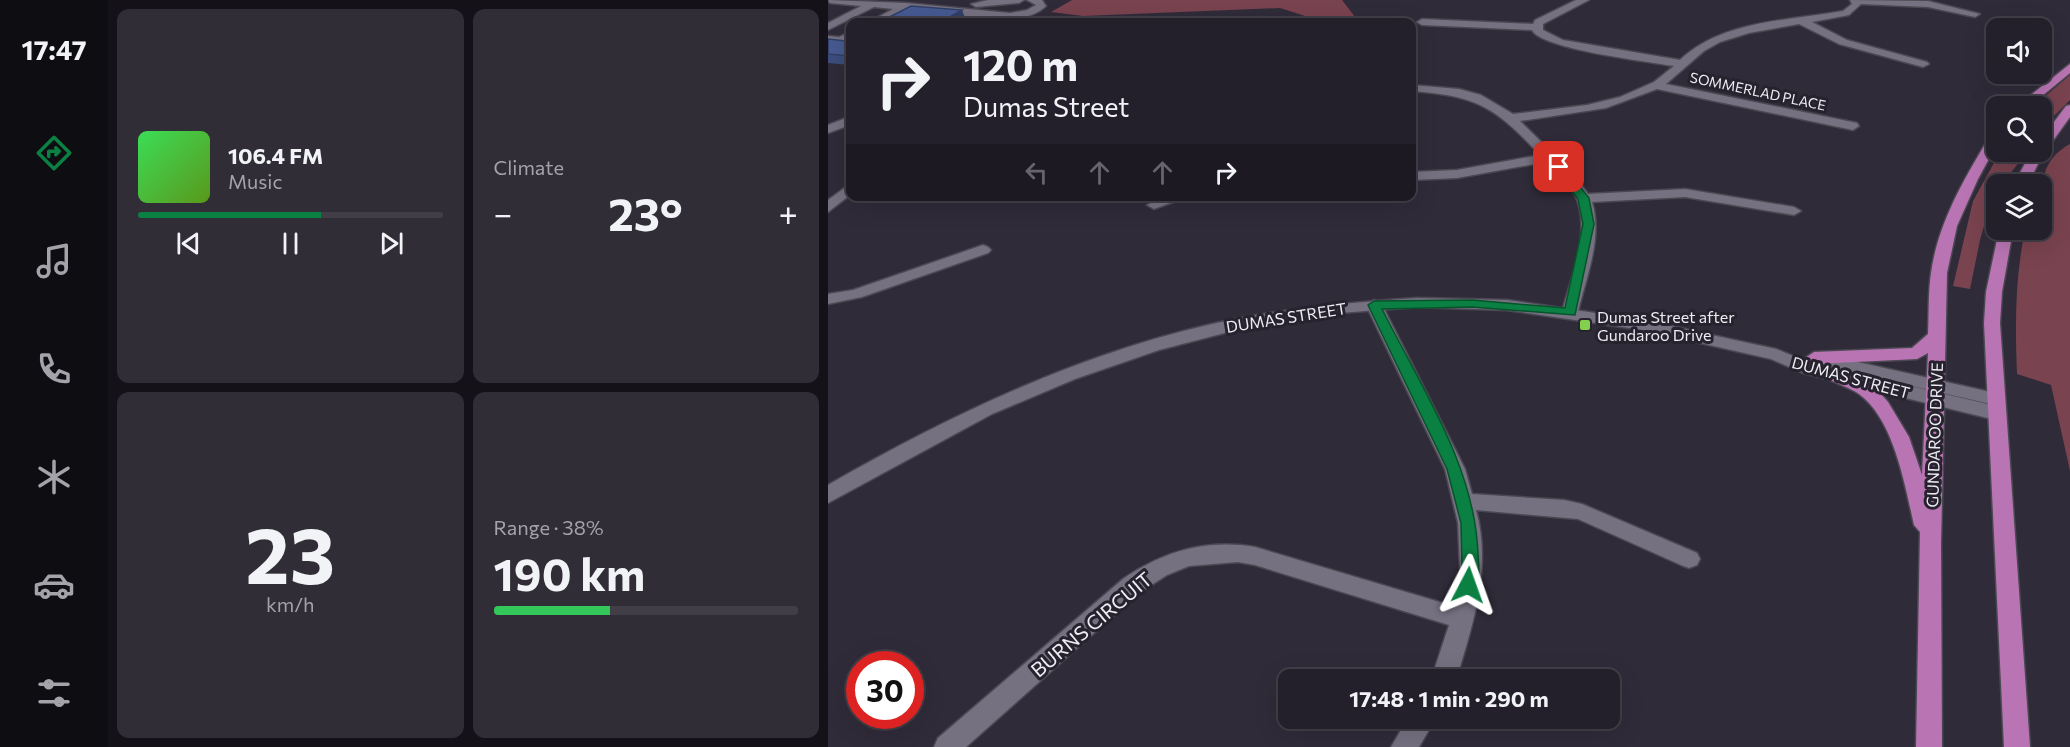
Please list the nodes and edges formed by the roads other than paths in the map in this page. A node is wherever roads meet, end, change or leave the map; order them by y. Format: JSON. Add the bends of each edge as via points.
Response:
{"nodes":[{"id":1,"x":830,"y":0,"type":"edge"},
{"id":2,"x":1019,"y":0,"type":"edge"},
{"id":3,"x":1032,"y":0,"type":"edge"},
{"id":4,"x":1584,"y":0,"type":"edge"},
{"id":5,"x":915,"y":1,"type":"edge"},
{"id":6,"x":1856,"y":1,"type":"edge"},
{"id":7,"x":907,"y":3,"type":"edge"},
{"id":8,"x":873,"y":4,"type":"junction"},
{"id":9,"x":1975,"y":14,"type":"dead end"},
{"id":10,"x":881,"y":18,"type":"edge"},
{"id":11,"x":1422,"y":21,"type":"dead end"},
{"id":12,"x":1802,"y":21,"type":"junction"},
{"id":13,"x":828,"y":27,"type":"edge"},
{"id":14,"x":1536,"y":27,"type":"junction"},
{"id":15,"x":846,"y":37,"type":"edge"},
{"id":16,"x":828,"y":39,"type":"edge"},
{"id":17,"x":1681,"y":64,"type":"junction"},
{"id":18,"x":1923,"y":64,"type":"dead end"},
{"id":19,"x":2070,"y":67,"type":"edge"},
{"id":20,"x":1656,"y":85,"type":"junction"},
{"id":21,"x":1416,"y":88,"type":"edge"},
{"id":22,"x":2035,"y":96,"type":"edge"},
{"id":23,"x":2070,"y":109,"type":"edge"},
{"id":24,"x":1512,"y":118,"type":"junction"},
{"id":25,"x":846,"y":119,"type":"edge"},
{"id":26,"x":1853,"y":126,"type":"dead end"},
{"id":27,"x":828,"y":129,"type":"edge"},
{"id":28,"x":2052,"y":133,"type":"edge"},
{"id":29,"x":1986,"y":153,"type":"edge"},
{"id":30,"x":1550,"y":157,"type":"junction"},
{"id":31,"x":1416,"y":176,"type":"edge"},
{"id":32,"x":846,"y":192,"type":"edge"},
{"id":33,"x":1584,"y":198,"type":"junction"},
{"id":34,"x":1166,"y":201,"type":"edge"},
{"id":35,"x":1154,"y":205,"type":"dead end"},
{"id":36,"x":829,"y":206,"type":"edge"},
{"id":37,"x":1794,"y":211,"type":"dead end"},
{"id":38,"x":2004,"y":240,"type":"edge"},
{"id":39,"x":983,"y":250,"type":"dead end"},
{"id":40,"x":828,"y":299,"type":"edge"},
{"id":41,"x":1374,"y":305,"type":"junction"},
{"id":42,"x":1570,"y":312,"type":"junction"},
{"id":43,"x":1938,"y":335,"type":"junction"},
{"id":44,"x":1776,"y":355,"type":"junction"},
{"id":45,"x":1814,"y":358,"type":"junction"},
{"id":46,"x":1832,"y":374,"type":"junction"},
{"id":47,"x":1936,"y":393,"type":"junction"},
{"id":48,"x":1995,"y":406,"type":"junction"},
{"id":49,"x":828,"y":495,"type":"edge"},
{"id":50,"x":1465,"y":501,"type":"junction"},
{"id":51,"x":1930,"y":544,"type":"junction"},
{"id":52,"x":1689,"y":560,"type":"dead end"},
{"id":53,"x":1463,"y":619,"type":"junction"},
{"id":54,"x":1447,"y":669,"type":"edge"},
{"id":55,"x":1416,"y":729,"type":"edge"},
{"id":56,"x":947,"y":747,"type":"edge"},
{"id":57,"x":1404,"y":747,"type":"edge"},
{"id":58,"x":1929,"y":747,"type":"edge"},
{"id":59,"x":2017,"y":747,"type":"edge"}],
"edges":[{"from":1,"to":8,"type":"street"},
{"from":2,"to":5,"type":"street","via":[[958,4]]},
{"from":3,"to":7,"type":"street","via":[[1041,6],[1030,13],[1012,15]]},
{"from":4,"to":14,"type":"street","via":[[1545,18]]},
{"from":5,"to":7,"type":"street"},
{"from":6,"to":9,"type":"street","via":[[1928,4]]},
{"from":6,"to":12,"type":"street","via":[[1854,10],[1846,13]]},
{"from":7,"to":8,"type":"street"},
{"from":7,"to":10,"type":"street"},
{"from":8,"to":13,"type":"street"},
{"from":11,"to":14,"type":"street"},
{"from":12,"to":17,"type":"street","via":[[1725,36],[1698,49]]},
{"from":12,"to":18,"type":"street","via":[[1844,42]]},
{"from":14,"to":17,"type":"street","via":[[1544,37],[1560,43]]},
{"from":15,"to":16,"type":"street"},
{"from":17,"to":20,"type":"street"},
{"from":19,"to":22,"type":"main road"},
{"from":20,"to":24,"type":"street","via":[[1610,102]]},
{"from":20,"to":26,"type":"street","name":"SOMMERLAD PLACE"},
{"from":21,"to":24,"type":"street","via":[[1470,95],[1499,107]]},
{"from":23,"to":28,"type":"main road"},
{"from":24,"to":30,"type":"street"},
{"from":25,"to":27,"type":"street"},
{"from":29,"to":43,"type":"main road","name":"GUNDAROO DRIVE","via":[[1950,226],[1939,273]]},
{"from":30,"to":31,"type":"street","via":[[1457,174]]},
{"from":30,"to":33,"type":"street"},
{"from":32,"to":36,"type":"street"},
{"from":33,"to":37,"type":"street","via":[[1686,194]]},
{"from":33,"to":42,"type":"street","via":[[1589,224]]},
{"from":34,"to":35,"type":"street"},
{"from":38,"to":48,"type":"main road","via":[[1992,323]]},
{"from":39,"to":40,"type":"street","via":[[856,294]]},
{"from":41,"to":42,"type":"street","name":"DUMAS STREET","via":[[1472,304]]},
{"from":41,"to":49,"type":"street","name":"DUMAS STREET","via":[[1267,318],[1092,364],[1005,399],[924,438]]},
{"from":41,"to":50,"type":"street","via":[[1448,454]]},
{"from":42,"to":44,"type":"street","name":"DUMAS STREET"},
{"from":43,"to":45,"type":"main road","via":[[1917,353]]},
{"from":43,"to":47,"type":"main road","name":"GUNDAROO DRIVE"},
{"from":44,"to":45,"type":"street","name":"DUMAS STREET"},
{"from":44,"to":46,"type":"street","name":"DUMAS STREET"},
{"from":45,"to":47,"type":"street","name":"DUMAS STREET"},
{"from":46,"to":47,"type":"street","name":"DUMAS STREET"},
{"from":46,"to":51,"type":"main road","via":[[1868,391],[1882,408],[1907,455]]},
{"from":47,"to":48,"type":"street","name":"DUMAS STREET"},
{"from":47,"to":51,"type":"main road","name":"GUNDAROO DRIVE"},
{"from":48,"to":59,"type":"main road"},
{"from":50,"to":52,"type":"street","via":[[1582,512]]},
{"from":50,"to":53,"type":"street","via":[[1471,569]]},
{"from":51,"to":58,"type":"main road","name":"GUNDAROO DRIVE"},
{"from":53,"to":54,"type":"street"},
{"from":53,"to":56,"type":"street","name":"BURNS CIRCUIT","via":[[1255,556],[1224,551],[1191,555],[1160,567],[1131,586]]},
{"from":55,"to":57,"type":"street"}]}
